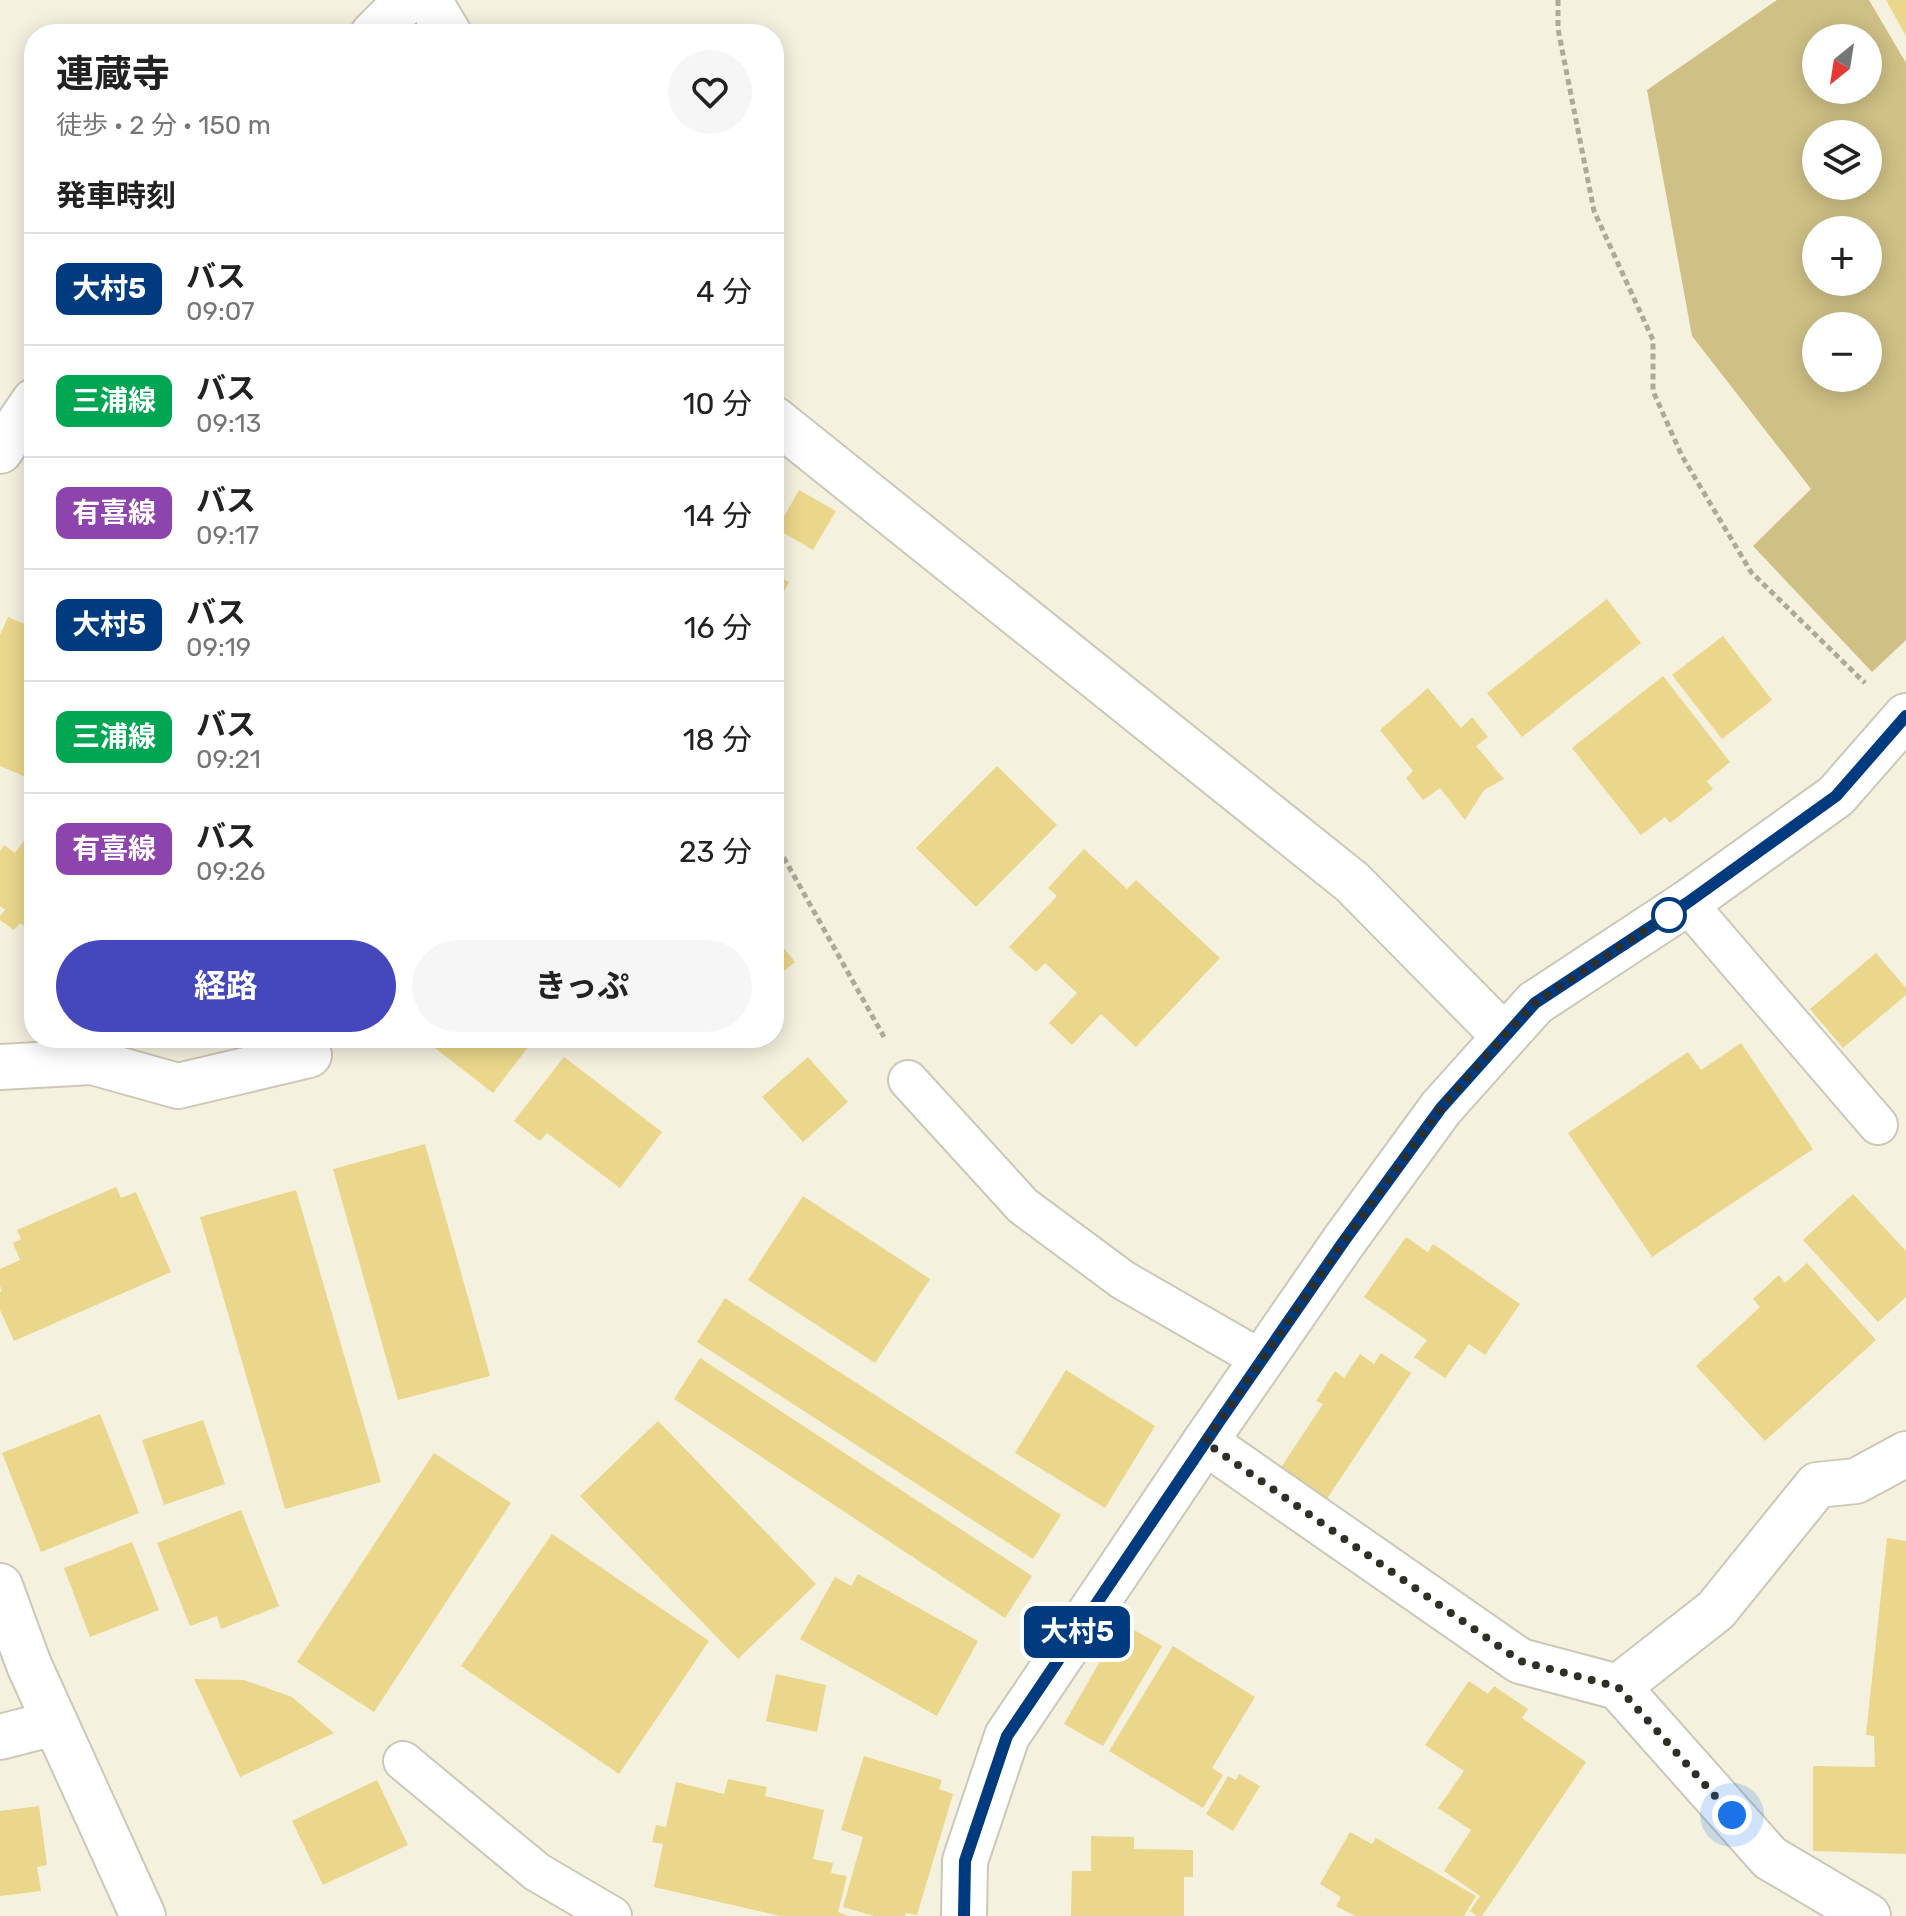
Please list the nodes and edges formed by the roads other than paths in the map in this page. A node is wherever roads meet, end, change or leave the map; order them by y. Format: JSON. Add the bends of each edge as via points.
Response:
{"nodes":[{"id":1,"x":407,"y":0,"type":"edge"},
{"id":2,"x":429,"y":0,"type":"edge"},
{"id":3,"x":383,"y":24,"type":"edge"},
{"id":4,"x":443,"y":24,"type":"edge"},
{"id":5,"x":24,"y":416,"type":"edge"},
{"id":6,"x":784,"y":427,"type":"edge"},
{"id":7,"x":0,"y":451,"type":"edge"},
{"id":8,"x":1904,"y":718,"type":"edge"},
{"id":9,"x":1687,"y":903,"type":"junction"},
{"id":10,"x":1504,"y":1036,"type":"junction"},
{"id":11,"x":309,"y":1055,"type":"dead end"},
{"id":12,"x":0,"y":1067,"type":"edge"},
{"id":13,"x":908,"y":1080,"type":"road end"},
{"id":14,"x":1878,"y":1125,"type":"dead end"},
{"id":15,"x":1262,"y":1360,"type":"junction"},
{"id":16,"x":1205,"y":1442,"type":"junction"},
{"id":17,"x":1906,"y":1454,"type":"edge"},
{"id":18,"x":0,"y":1586,"type":"edge"},
{"id":19,"x":1618,"y":1687,"type":"junction"},
{"id":20,"x":55,"y":1723,"type":"junction"},
{"id":21,"x":0,"y":1737,"type":"edge"},
{"id":22,"x":403,"y":1761,"type":"dead end"},
{"id":23,"x":143,"y":1916,"type":"edge"},
{"id":24,"x":612,"y":1916,"type":"edge"},
{"id":25,"x":964,"y":1916,"type":"edge"},
{"id":26,"x":1868,"y":1916,"type":"edge"}],
"edges":[{"from":1,"to":3,"type":"street"},
{"from":2,"to":4,"type":"street"},
{"from":5,"to":7,"type":"street"},
{"from":6,"to":10,"type":"street","via":[[1352,882]]},
{"from":8,"to":9,"type":"street","via":[[1836,796]]},
{"from":9,"to":10,"type":"street","via":[[1535,1003]]},
{"from":9,"to":14,"type":"lane"},
{"from":10,"to":15,"type":"street","via":[[1441,1108]]},
{"from":11,"to":12,"type":"street","via":[[178,1086],[92,1062]]},
{"from":13,"to":15,"type":"lane","via":[[1023,1206],[1123,1280]]},
{"from":15,"to":16,"type":"street"},
{"from":16,"to":19,"type":"street","via":[[1520,1661]]},
{"from":16,"to":25,"type":"street","via":[[1007,1736],[965,1861]]},
{"from":17,"to":19,"type":"street","via":[[1856,1481],[1817,1485],[1716,1610]]},
{"from":18,"to":20,"type":"street"},
{"from":19,"to":26,"type":"street","via":[[1770,1858]]},
{"from":20,"to":21,"type":"street"},
{"from":20,"to":23,"type":"street"},
{"from":22,"to":24,"type":"lane","via":[[537,1872]]}]}
